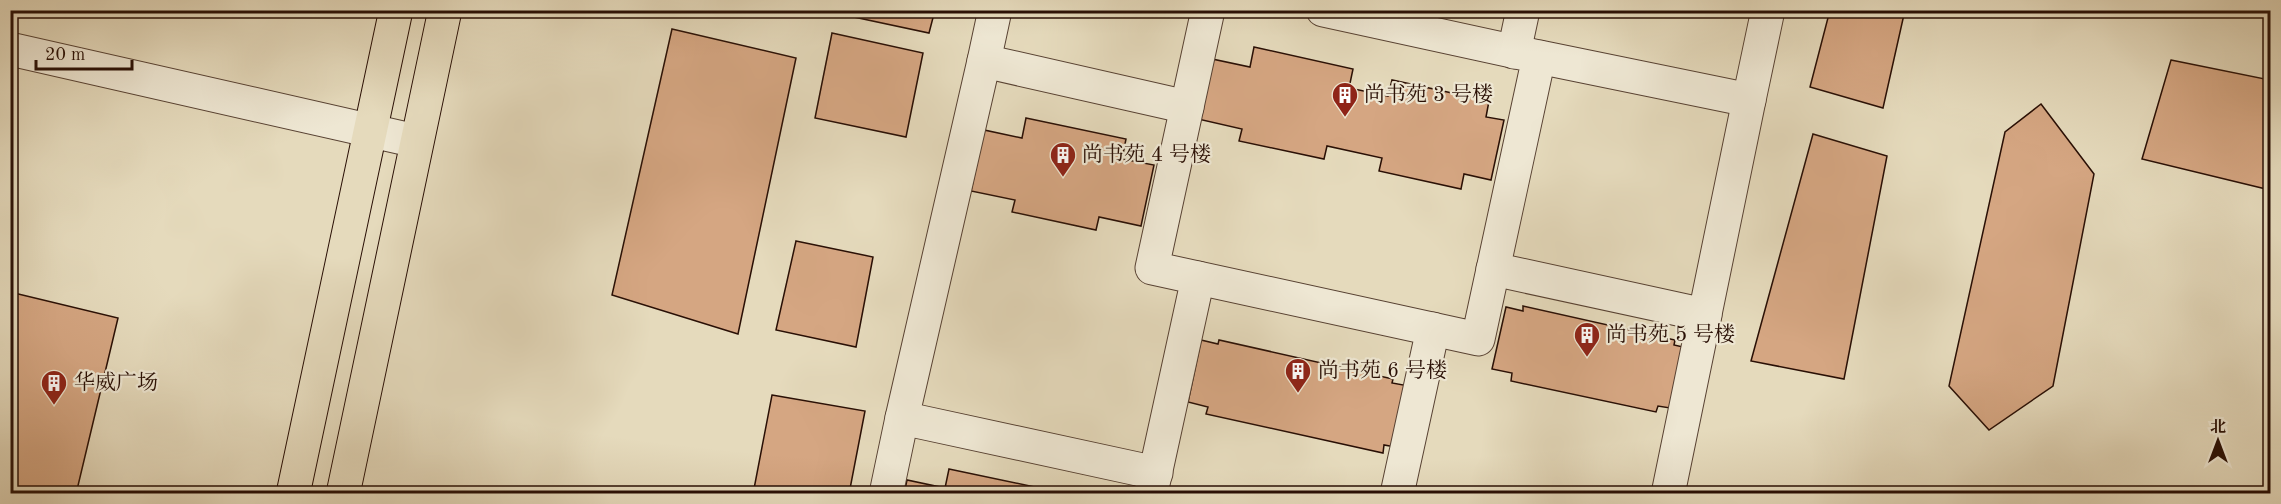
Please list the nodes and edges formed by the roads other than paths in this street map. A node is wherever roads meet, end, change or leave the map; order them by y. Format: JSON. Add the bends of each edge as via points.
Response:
{"nodes":[{"id":1,"x":396,"y":10,"type":"edge"},
{"id":2,"x":445,"y":10,"type":"edge"},
{"id":3,"x":995,"y":10,"type":"edge"},
{"id":4,"x":1208,"y":10,"type":"edge"},
{"id":5,"x":1323,"y":10,"type":"edge"},
{"id":6,"x":1523,"y":10,"type":"edge"},
{"id":7,"x":1768,"y":10,"type":"edge"},
{"id":8,"x":10,"y":49,"type":"edge"},
{"id":9,"x":1527,"y":55,"type":"junction"},
{"id":10,"x":984,"y":60,"type":"junction"},
{"id":11,"x":1749,"y":100,"type":"junction"},
{"id":12,"x":1187,"y":107,"type":"junction"},
{"id":13,"x":370,"y":130,"type":"junction"},
{"id":14,"x":416,"y":141,"type":"junction"},
{"id":15,"x":1493,"y":269,"type":"junction"},
{"id":16,"x":1198,"y":278,"type":"junction"},
{"id":17,"x":1705,"y":315,"type":"junction"},
{"id":18,"x":1433,"y":329,"type":"junction"},
{"id":19,"x":902,"y":418,"type":"junction"},
{"id":20,"x":1153,"y":483,"type":"edge"},
{"id":21,"x":293,"y":494,"type":"edge"},
{"id":22,"x":343,"y":494,"type":"edge"},
{"id":23,"x":886,"y":494,"type":"edge"},
{"id":24,"x":1397,"y":494,"type":"edge"},
{"id":25,"x":1668,"y":494,"type":"edge"}],
"edges":[{"from":1,"to":13,"type":"main road"},
{"from":2,"to":14,"type":"main road"},
{"from":3,"to":10,"type":"street"},
{"from":4,"to":12,"type":"street"},
{"from":5,"to":9,"type":"street"},
{"from":6,"to":9,"type":"street"},
{"from":7,"to":11,"type":"street"},
{"from":8,"to":13,"type":"street"},
{"from":9,"to":11,"type":"street"},
{"from":9,"to":15,"type":"street"},
{"from":10,"to":12,"type":"street"},
{"from":10,"to":19,"type":"street"},
{"from":11,"to":17,"type":"street"},
{"from":12,"to":16,"type":"street","via":[[1152,268]]},
{"from":13,"to":14,"type":"street"},
{"from":13,"to":21,"type":"main road"},
{"from":14,"to":22,"type":"main road"},
{"from":15,"to":17,"type":"street"},
{"from":15,"to":18,"type":"street","via":[[1478,339]]},
{"from":16,"to":18,"type":"street"},
{"from":16,"to":20,"type":"street"},
{"from":17,"to":25,"type":"street"},
{"from":18,"to":24,"type":"street"},
{"from":19,"to":20,"type":"street"},
{"from":19,"to":23,"type":"street"}]}
